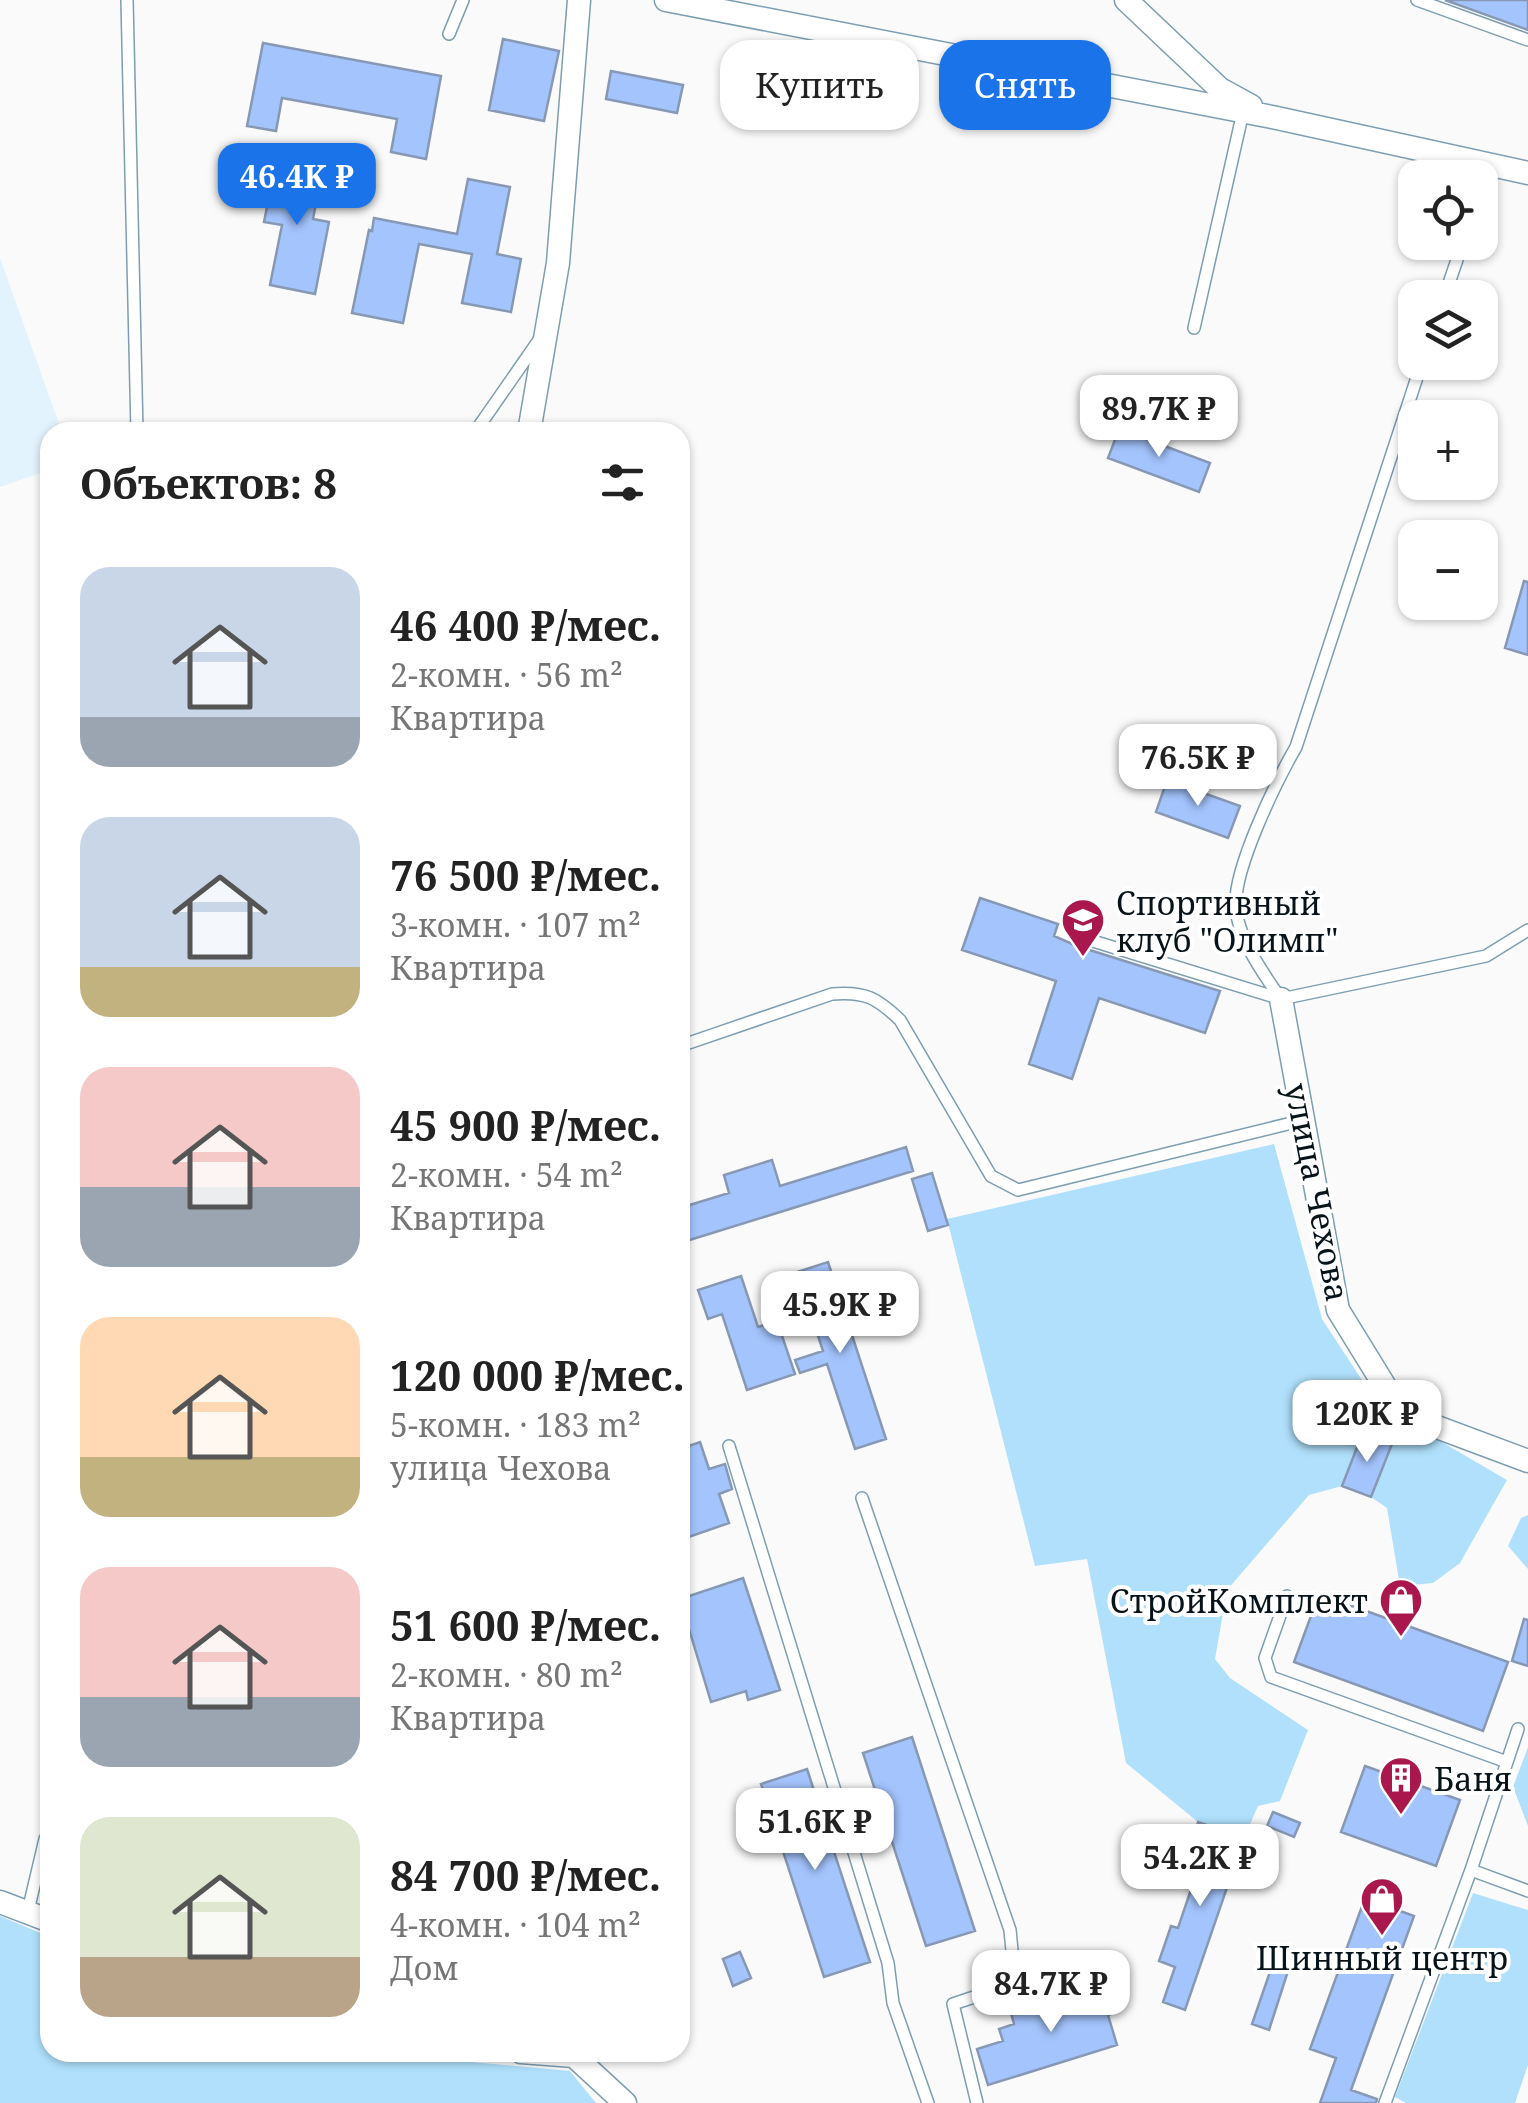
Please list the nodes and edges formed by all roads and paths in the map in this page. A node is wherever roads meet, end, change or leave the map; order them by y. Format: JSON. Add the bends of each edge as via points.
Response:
{"nodes":[{"id":1,"x":127,"y":0,"type":"edge"},
{"id":2,"x":462,"y":0,"type":"edge"},
{"id":3,"x":579,"y":0,"type":"edge"},
{"id":4,"x":666,"y":0,"type":"edge"},
{"id":5,"x":1126,"y":0,"type":"edge"},
{"id":6,"x":1417,"y":0,"type":"edge"},
{"id":7,"x":449,"y":34,"type":"dead end"},
{"id":8,"x":1528,"y":40,"type":"edge"},
{"id":9,"x":1243,"y":112,"type":"junction"},
{"id":10,"x":1272,"y":117,"type":"junction"},
{"id":11,"x":1466,"y":160,"type":"edge"},
{"id":12,"x":1498,"y":167,"type":"edge"},
{"id":13,"x":1528,"y":173,"type":"edge"},
{"id":14,"x":547,"y":328,"type":"junction"},
{"id":15,"x":1194,"y":328,"type":"dead end"},
{"id":16,"x":1416,"y":380,"type":"edge"},
{"id":17,"x":136,"y":422,"type":"edge"},
{"id":18,"x":483,"y":422,"type":"edge"},
{"id":19,"x":531,"y":422,"type":"edge"},
{"id":20,"x":1528,"y":930,"type":"edge"},
{"id":21,"x":1080,"y":937,"type":"dead end"},
{"id":22,"x":1281,"y":999,"type":"junction"},
{"id":23,"x":690,"y":1043,"type":"edge"},
{"id":24,"x":1304,"y":1120,"type":"junction"},
{"id":25,"x":729,"y":1446,"type":"dead end"},
{"id":26,"x":1528,"y":1462,"type":"edge"},
{"id":27,"x":862,"y":1498,"type":"dead end"},
{"id":28,"x":1287,"y":1596,"type":"dead end"},
{"id":29,"x":1518,"y":1729,"type":"dead end"},
{"id":30,"x":1507,"y":1762,"type":"junction"},
{"id":31,"x":40,"y":1860,"type":"edge"},
{"id":32,"x":1471,"y":1870,"type":"junction"},
{"id":33,"x":1528,"y":1892,"type":"edge"},
{"id":34,"x":0,"y":1902,"type":"edge"},
{"id":35,"x":28,"y":1911,"type":"junction"},
{"id":36,"x":40,"y":1916,"type":"edge"},
{"id":37,"x":590,"y":2062,"type":"edge"},
{"id":38,"x":625,"y":2103,"type":"edge"},
{"id":39,"x":928,"y":2103,"type":"edge"},
{"id":40,"x":977,"y":2103,"type":"edge"},
{"id":41,"x":1385,"y":2103,"type":"edge"}],
"edges":[{"from":1,"to":17,"type":"lane"},
{"from":2,"to":7,"type":"lane"},
{"from":3,"to":14,"type":"street"},
{"from":4,"to":9,"type":"street"},
{"from":5,"to":10,"type":"street","via":[[1220,89]]},
{"from":6,"to":8,"type":"lane"},
{"from":9,"to":10,"type":"street"},
{"from":9,"to":15,"type":"lane"},
{"from":10,"to":11,"type":"street"},
{"from":12,"to":13,"type":"street"},
{"from":14,"to":18,"type":"lane"},
{"from":14,"to":19,"type":"street"},
{"from":16,"to":22,"type":"lane","via":[[1296,746],[1271,791],[1243,869],[1236,908],[1254,960]]},
{"from":20,"to":22,"type":"lane","via":[[1486,956]]},
{"from":21,"to":22,"type":"lane"},
{"from":22,"to":24,"type":"street","name":"улица Чехова"},
{"from":23,"to":24,"type":"lane","via":[[832,994],[856,992],[882,1003],[900,1020],[991,1176],[1018,1190]]},
{"from":24,"to":26,"type":"street","name":"улица Чехова","via":[[1338,1310],[1402,1414]]},
{"from":25,"to":39,"type":"lane"},
{"from":27,"to":40,"type":"lane","via":[[1010,1930],[1014,1971],[995,1990],[953,2004]]},
{"from":28,"to":30,"type":"lane","via":[[1265,1658],[1271,1677]]},
{"from":29,"to":30,"type":"lane"},
{"from":30,"to":32,"type":"lane"},
{"from":31,"to":35,"type":"lane"},
{"from":32,"to":33,"type":"lane"},
{"from":32,"to":41,"type":"lane"},
{"from":34,"to":35,"type":"street"},
{"from":35,"to":36,"type":"street"},
{"from":37,"to":38,"type":"street"}]}
